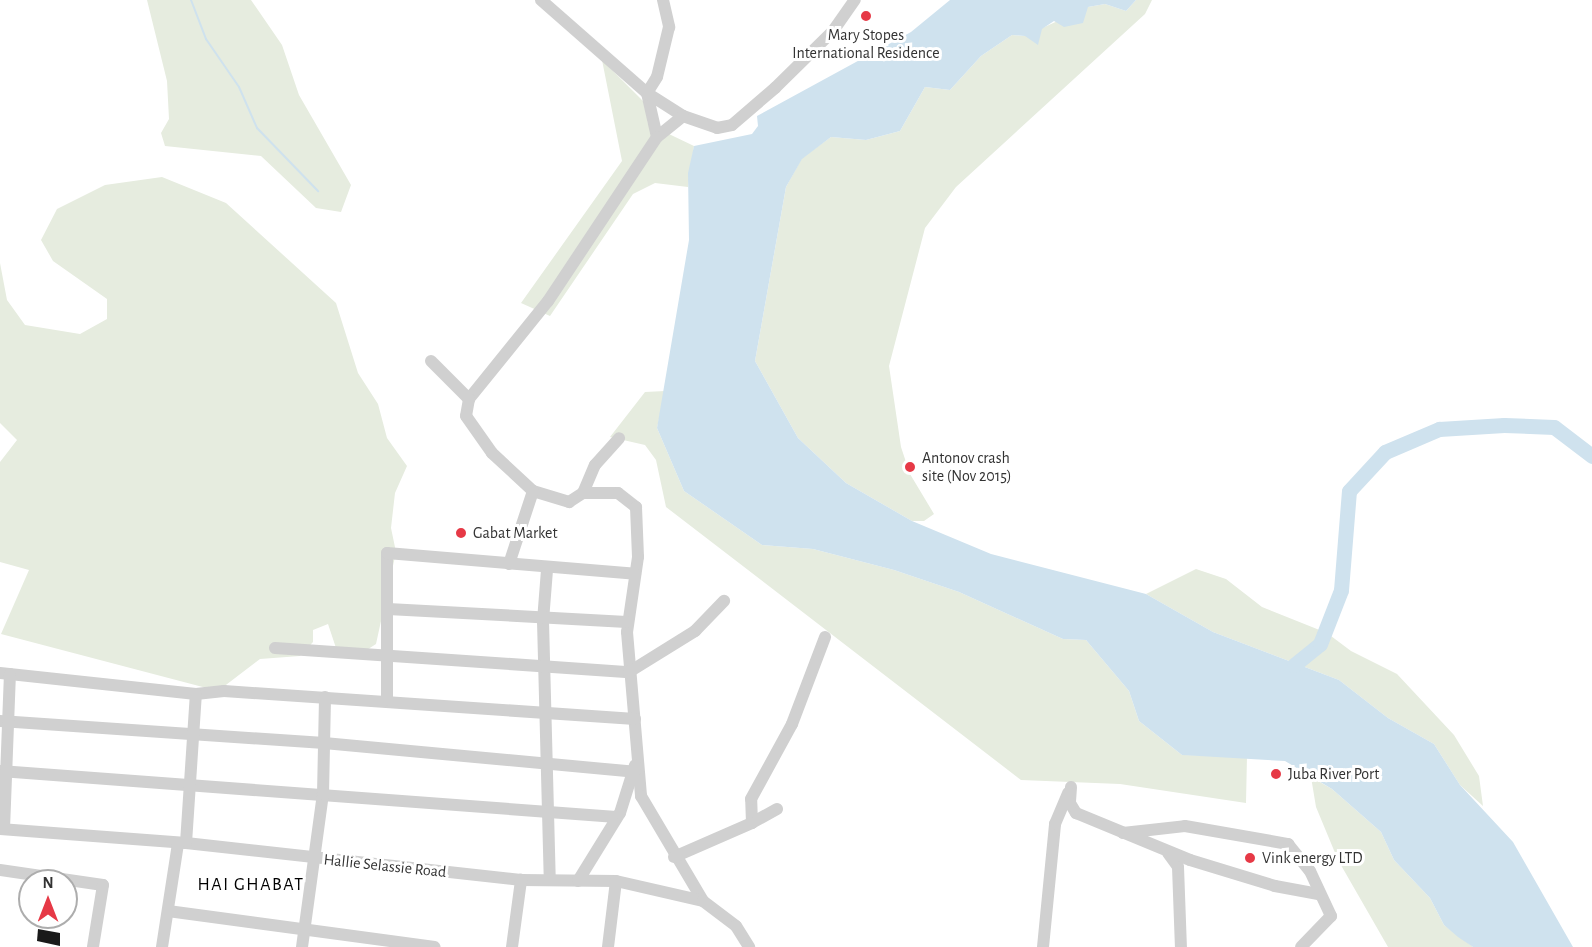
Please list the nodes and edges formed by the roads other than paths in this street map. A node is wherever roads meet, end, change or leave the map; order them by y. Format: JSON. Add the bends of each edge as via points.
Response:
{"nodes":[{"id":1,"x":541,"y":0,"type":"edge"},
{"id":2,"x":663,"y":0,"type":"edge"},
{"id":3,"x":855,"y":0,"type":"edge"},
{"id":4,"x":647,"y":93,"type":"junction"},
{"id":5,"x":683,"y":116,"type":"junction"},
{"id":6,"x":657,"y":137,"type":"junction"},
{"id":7,"x":431,"y":361,"type":"dead end"},
{"id":8,"x":470,"y":399,"type":"junction"},
{"id":9,"x":619,"y":438,"type":"dead end"},
{"id":10,"x":533,"y":491,"type":"junction"},
{"id":11,"x":583,"y":493,"type":"junction"},
{"id":12,"x":509,"y":564,"type":"junction"},
{"id":13,"x":547,"y":570,"type":"junction"},
{"id":14,"x":635,"y":574,"type":"junction"},
{"id":15,"x":724,"y":602,"type":"dead end"},
{"id":16,"x":388,"y":609,"type":"junction"},
{"id":17,"x":543,"y":621,"type":"junction"},
{"id":18,"x":627,"y":622,"type":"junction"},
{"id":19,"x":825,"y":637,"type":"dead end"},
{"id":20,"x":275,"y":648,"type":"dead end"},
{"id":21,"x":388,"y":656,"type":"junction"},
{"id":22,"x":544,"y":666,"type":"junction"},
{"id":23,"x":629,"y":672,"type":"junction"},
{"id":24,"x":5,"y":673,"type":"edge"},
{"id":25,"x":196,"y":694,"type":"junction"},
{"id":26,"x":325,"y":697,"type":"junction"},
{"id":27,"x":387,"y":700,"type":"junction"},
{"id":28,"x":549,"y":714,"type":"junction"},
{"id":29,"x":635,"y":719,"type":"junction"},
{"id":30,"x":4,"y":722,"type":"edge"},
{"id":31,"x":194,"y":735,"type":"junction"},
{"id":32,"x":324,"y":743,"type":"junction"},
{"id":33,"x":637,"y":743,"type":"junction"},
{"id":34,"x":549,"y":762,"type":"junction"},
{"id":35,"x":3,"y":772,"type":"edge"},
{"id":36,"x":635,"y":772,"type":"junction"},
{"id":37,"x":192,"y":784,"type":"junction"},
{"id":38,"x":323,"y":795,"type":"junction"},
{"id":39,"x":777,"y":809,"type":"dead end"},
{"id":40,"x":549,"y":812,"type":"junction"},
{"id":41,"x":616,"y":817,"type":"junction"},
{"id":42,"x":752,"y":823,"type":"junction"},
{"id":43,"x":2,"y":829,"type":"edge"},
{"id":44,"x":1123,"y":833,"type":"junction"},
{"id":45,"x":182,"y":844,"type":"junction"},
{"id":46,"x":1166,"y":850,"type":"junction"},
{"id":47,"x":674,"y":857,"type":"junction"},
{"id":48,"x":315,"y":858,"type":"junction"},
{"id":49,"x":0,"y":870,"type":"edge"},
{"id":50,"x":521,"y":880,"type":"junction"},
{"id":51,"x":550,"y":880,"type":"junction"},
{"id":52,"x":578,"y":881,"type":"junction"},
{"id":53,"x":615,"y":881,"type":"junction"},
{"id":54,"x":1318,"y":894,"type":"junction"},
{"id":55,"x":703,"y":901,"type":"junction"},
{"id":56,"x":168,"y":911,"type":"junction"},
{"id":57,"x":306,"y":926,"type":"junction"},
{"id":58,"x":93,"y":947,"type":"edge"},
{"id":59,"x":162,"y":947,"type":"edge"},
{"id":60,"x":302,"y":947,"type":"edge"},
{"id":61,"x":435,"y":947,"type":"edge"},
{"id":62,"x":512,"y":947,"type":"edge"},
{"id":63,"x":608,"y":947,"type":"edge"},
{"id":64,"x":749,"y":947,"type":"edge"},
{"id":65,"x":1042,"y":947,"type":"edge"},
{"id":66,"x":1181,"y":947,"type":"edge"},
{"id":67,"x":1301,"y":947,"type":"edge"}],
"edges":[{"from":1,"to":4,"type":"street"},
{"from":2,"to":4,"type":"street","via":[[669,27],[657,76]]},
{"from":3,"to":5,"type":"street","via":[[833,31],[732,125],[712,128]]},
{"from":4,"to":5,"type":"street"},
{"from":4,"to":6,"type":"street"},
{"from":5,"to":6,"type":"street"},
{"from":6,"to":8,"type":"street","via":[[548,301]]},
{"from":7,"to":8,"type":"street"},
{"from":8,"to":10,"type":"street","via":[[469,425]]},
{"from":9,"to":11,"type":"street","via":[[595,465]]},
{"from":10,"to":11,"type":"street","via":[[569,502]]},
{"from":10,"to":12,"type":"street"},
{"from":11,"to":14,"type":"street","via":[[618,493],[631,499],[639,518]]},
{"from":12,"to":13,"type":"street"},
{"from":12,"to":16,"type":"street","via":[[387,553]]},
{"from":13,"to":14,"type":"street"},
{"from":13,"to":17,"type":"street"},
{"from":14,"to":18,"type":"street"},
{"from":15,"to":23,"type":"street","via":[[695,631]]},
{"from":16,"to":17,"type":"street"},
{"from":16,"to":21,"type":"street"},
{"from":17,"to":18,"type":"street"},
{"from":17,"to":22,"type":"street"},
{"from":18,"to":23,"type":"street"},
{"from":19,"to":42,"type":"street","via":[[792,724],[751,799]]},
{"from":20,"to":21,"type":"street"},
{"from":21,"to":22,"type":"street"},
{"from":21,"to":27,"type":"street"},
{"from":22,"to":23,"type":"street"},
{"from":22,"to":28,"type":"street"},
{"from":23,"to":29,"type":"street"},
{"from":24,"to":25,"type":"street"},
{"from":24,"to":30,"type":"street"},
{"from":25,"to":26,"type":"street","via":[[224,691]]},
{"from":25,"to":31,"type":"street"},
{"from":26,"to":27,"type":"street"},
{"from":26,"to":32,"type":"street"},
{"from":27,"to":28,"type":"street"},
{"from":28,"to":29,"type":"street"},
{"from":28,"to":34,"type":"street"},
{"from":29,"to":33,"type":"street"},
{"from":30,"to":31,"type":"street"},
{"from":30,"to":35,"type":"street"},
{"from":31,"to":32,"type":"street"},
{"from":31,"to":37,"type":"street"},
{"from":32,"to":34,"type":"street"},
{"from":32,"to":38,"type":"street"},
{"from":33,"to":36,"type":"street"},
{"from":33,"to":47,"type":"street","via":[[641,796]]},
{"from":34,"to":36,"type":"street"},
{"from":34,"to":40,"type":"street"},
{"from":35,"to":37,"type":"street"},
{"from":35,"to":43,"type":"street"},
{"from":36,"to":41,"type":"street"},
{"from":37,"to":38,"type":"street"},
{"from":37,"to":45,"type":"street"},
{"from":38,"to":40,"type":"street"},
{"from":38,"to":48,"type":"street"},
{"from":39,"to":42,"type":"street"},
{"from":40,"to":41,"type":"street"},
{"from":40,"to":51,"type":"street"},
{"from":41,"to":52,"type":"street"},
{"from":42,"to":47,"type":"street"},
{"from":43,"to":45,"type":"street","name":"Hallie Selassie Road"},
{"from":44,"to":46,"type":"street"},
{"from":44,"to":54,"type":"street","via":[[1185,826],[1288,844],[1310,871]]},
{"from":44,"to":65,"type":"street","via":[[1072,809],[1071,787],[1055,824]]},
{"from":45,"to":48,"type":"street","name":"Hallie Selassie Road"},
{"from":45,"to":56,"type":"street"},
{"from":46,"to":54,"type":"street","via":[[1275,886]]},
{"from":46,"to":66,"type":"street","via":[[1178,867]]},
{"from":47,"to":55,"type":"street"},
{"from":48,"to":50,"type":"street","name":"Hallie Selassie Road"},
{"from":48,"to":57,"type":"street"},
{"from":49,"to":58,"type":"street","via":[[103,885]]},
{"from":50,"to":51,"type":"street","name":"Hallie Selassie Road"},
{"from":50,"to":62,"type":"street"},
{"from":51,"to":52,"type":"street","name":"Hallie Selassie Road"},
{"from":52,"to":53,"type":"street","name":"Hallie Selassie Road"},
{"from":53,"to":55,"type":"street","name":"Hallie Selassie Road"},
{"from":53,"to":63,"type":"street"},
{"from":54,"to":67,"type":"street","via":[[1331,919]]},
{"from":55,"to":64,"type":"street","name":"Hallie Selassie Road","via":[[736,926]]},
{"from":56,"to":57,"type":"street"},
{"from":56,"to":59,"type":"street"},
{"from":57,"to":60,"type":"street"},
{"from":57,"to":61,"type":"street"}]}
